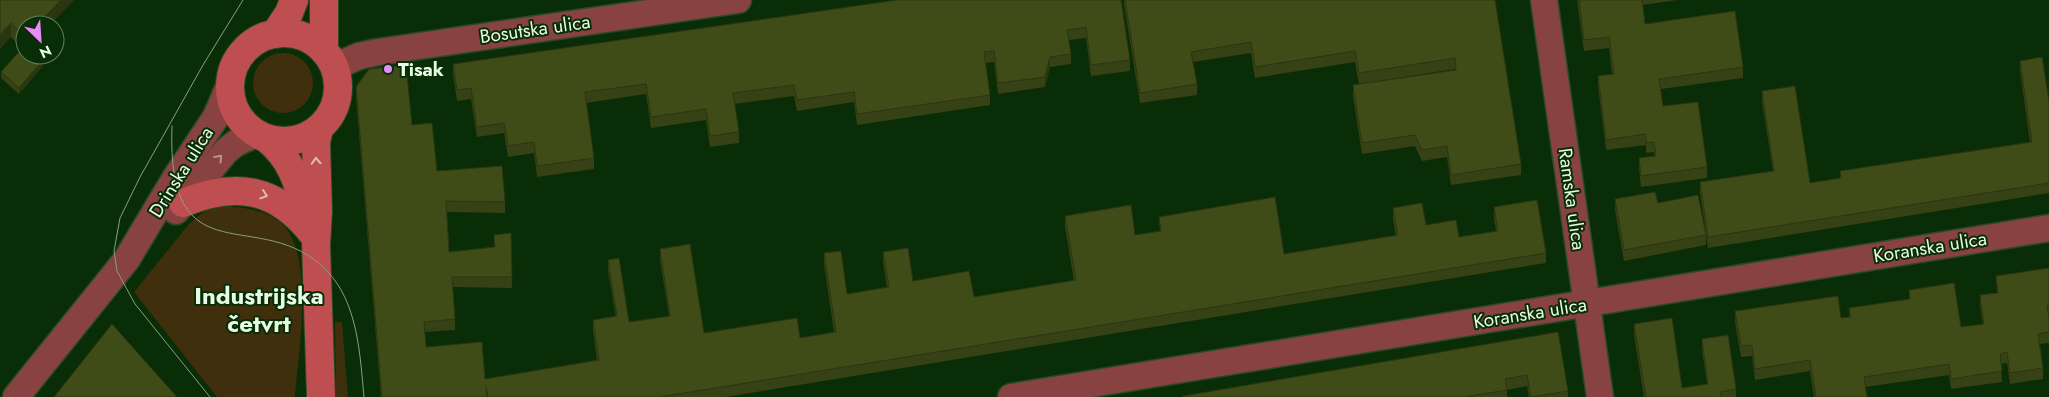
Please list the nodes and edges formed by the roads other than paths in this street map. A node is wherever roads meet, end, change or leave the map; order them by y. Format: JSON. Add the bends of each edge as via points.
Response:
{"nodes":[{"id":1,"x":294,"y":0,"type":"edge"},
{"id":2,"x":324,"y":0,"type":"edge"},
{"id":3,"x":738,"y":0,"type":"edge"},
{"id":4,"x":1544,"y":0,"type":"edge"},
{"id":5,"x":633,"y":7,"type":"edge"},
{"id":6,"x":275,"y":34,"type":"junction"},
{"id":7,"x":329,"y":59,"type":"junction"},
{"id":8,"x":230,"y":84,"type":"junction"},
{"id":9,"x":319,"y":129,"type":"junction"},
{"id":10,"x":262,"y":137,"type":"junction"},
{"id":11,"x":183,"y":203,"type":"junction"},
{"id":12,"x":2049,"y":228,"type":"edge"},
{"id":13,"x":314,"y":239,"type":"junction"},
{"id":14,"x":128,"y":259,"type":"junction"},
{"id":15,"x":1586,"y":304,"type":"junction"},
{"id":16,"x":16,"y":397,"type":"edge"},
{"id":17,"x":321,"y":397,"type":"edge"},
{"id":18,"x":1011,"y":397,"type":"edge"},
{"id":19,"x":1600,"y":397,"type":"edge"}],
"edges":[{"from":1,"to":6,"type":"main road"},
{"from":2,"to":7,"type":"main road"},
{"from":3,"to":5,"type":"street","name":"Bosutska ulica"},
{"from":4,"to":15,"type":"street","name":"Ramska ulica"},
{"from":5,"to":7,"type":"street","name":"Bosutska ulica"},
{"from":6,"to":7,"type":"main road","via":[[302,36]]},
{"from":6,"to":8,"type":"main road","via":[[262,38],[239,56]]},
{"from":7,"to":9,"type":"main road","via":[[338,84],[336,101],[330,116]]},
{"from":8,"to":10,"type":"main road","via":[[233,107],[239,118]]},
{"from":8,"to":14,"type":"street","name":"Drinska ulica","via":[[216,117]]},
{"from":9,"to":10,"type":"main road","via":[[303,138],[285,142]]},
{"from":13,"to":9,"type":"main road","one_way":true},
{"from":11,"to":10,"type":"street","name":"Drinska ulica","one_way":true,"via":[[226,151],[240,141]]},
{"from":10,"to":13,"type":"main road","via":[[286,156]]},
{"from":11,"to":13,"type":"main road","one_way":true,"via":[[221,191],[262,194],[287,208]]},
{"from":11,"to":14,"type":"street","name":"Drinska ulica"},
{"from":12,"to":15,"type":"street","name":"Koranska ulica"},
{"from":13,"to":17,"type":"main road"},
{"from":14,"to":16,"type":"street","name":"Drinska ulica"},
{"from":15,"to":18,"type":"street","name":"Koranska ulica"},
{"from":15,"to":19,"type":"street","name":"Ramska ulica"}]}
